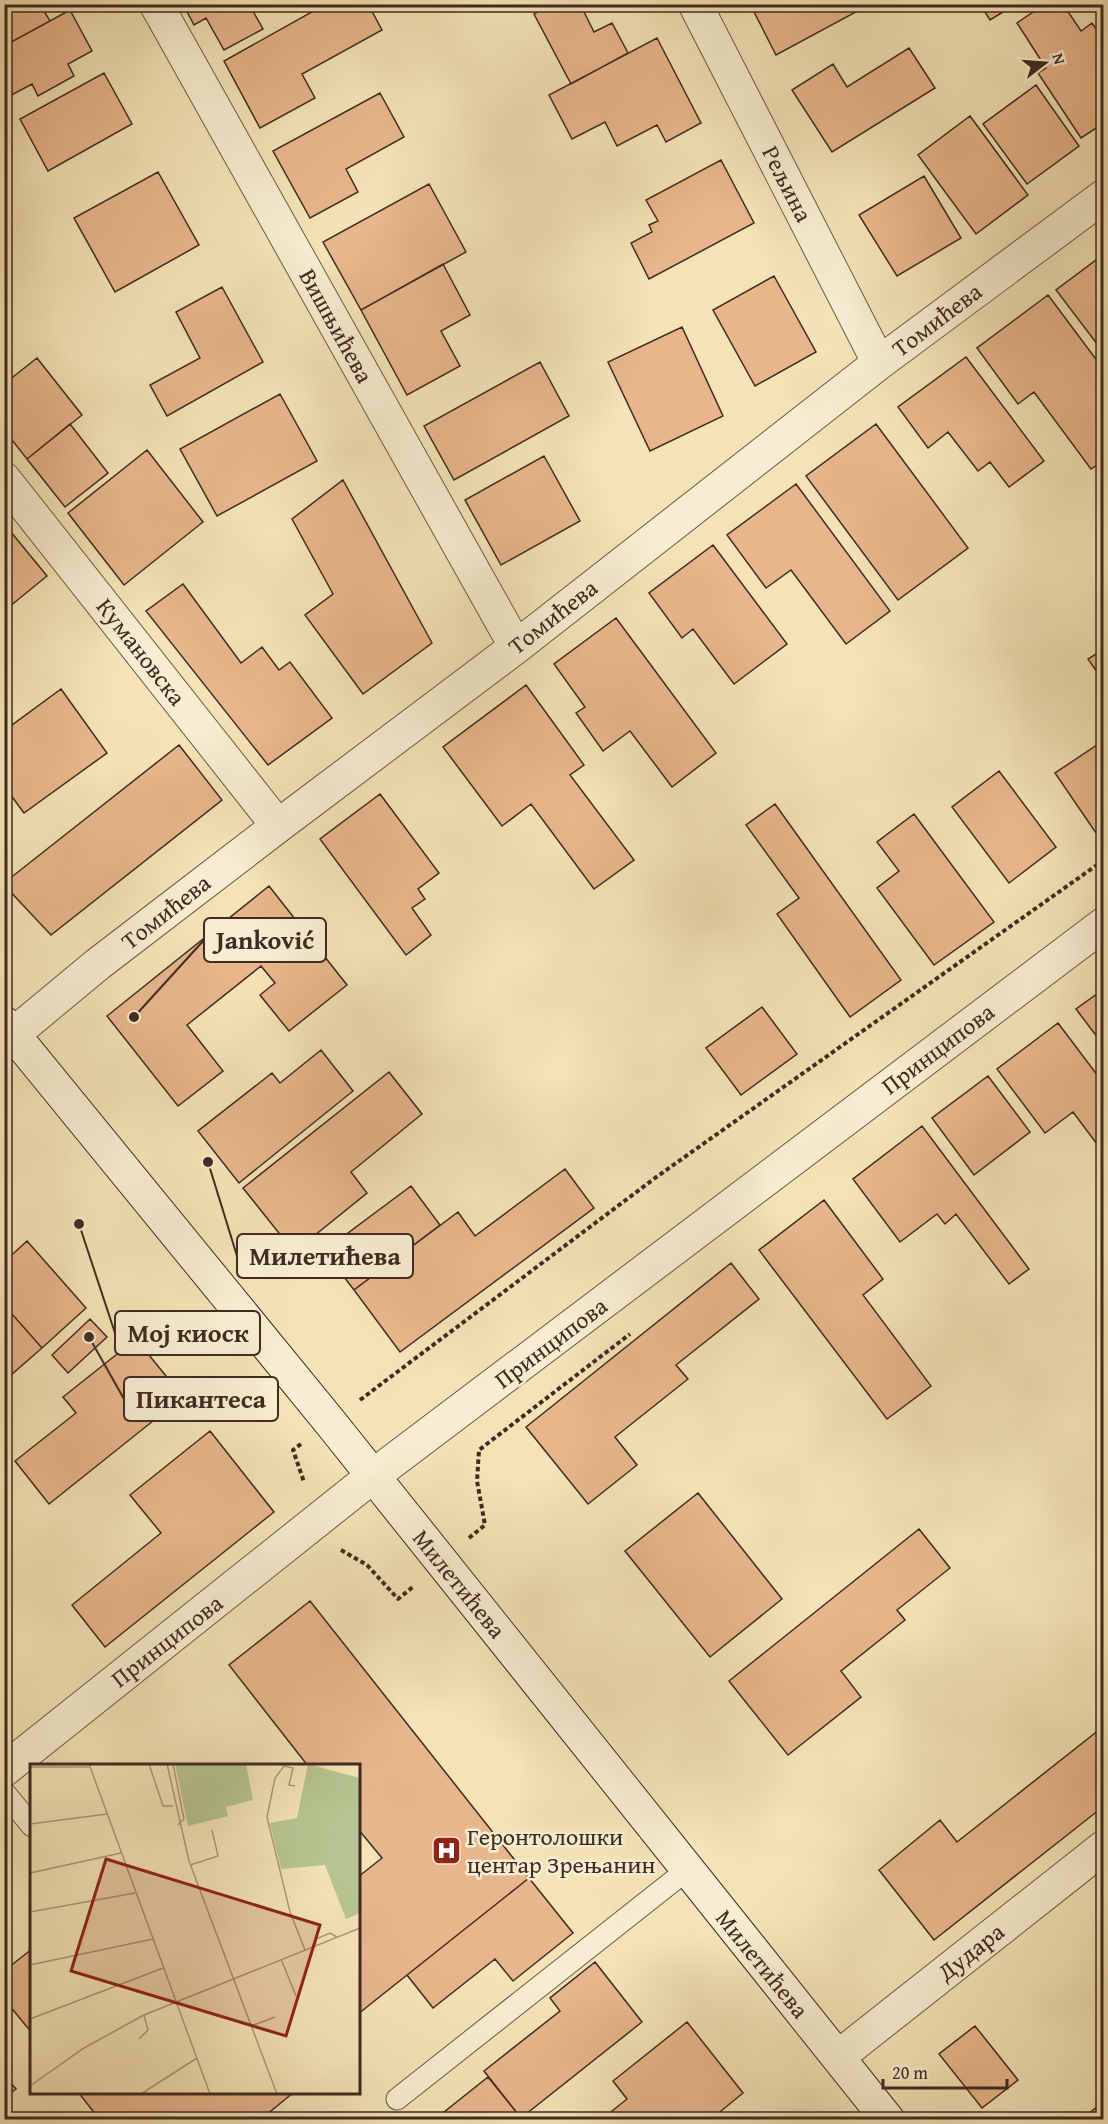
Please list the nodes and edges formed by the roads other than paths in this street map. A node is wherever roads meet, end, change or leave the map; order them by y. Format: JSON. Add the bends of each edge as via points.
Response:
{"nodes":[{"id":1,"x":156,"y":4,"type":"edge"},
{"id":2,"x":695,"y":4,"type":"edge"},
{"id":3,"x":1104,"y":196,"type":"edge"},
{"id":4,"x":879,"y":363,"type":"junction"},
{"id":5,"x":4,"y":479,"type":"edge"},
{"id":6,"x":516,"y":647,"type":"junction"},
{"id":7,"x":278,"y":826,"type":"junction"},
{"id":8,"x":1104,"y":924,"type":"edge"},
{"id":9,"x":8,"y":1033,"type":"edge"},
{"id":10,"x":373,"y":1476,"type":"junction"},
{"id":11,"x":4,"y":1770,"type":"edge"},
{"id":12,"x":4,"y":1792,"type":"edge"},
{"id":13,"x":30,"y":1824,"type":"edge"},
{"id":14,"x":1104,"y":1846,"type":"edge"},
{"id":15,"x":687,"y":1870,"type":"junction"},
{"id":16,"x":838,"y":2057,"type":"junction"},
{"id":17,"x":397,"y":2099,"type":"dead end"},
{"id":18,"x":888,"y":2120,"type":"edge"}],
"edges":[{"from":1,"to":6,"type":"street","name":"Вишњићева"},
{"from":2,"to":4,"type":"street","name":"Рељина"},
{"from":3,"to":4,"type":"street","name":"Томићева"},
{"from":4,"to":6,"type":"street","name":"Томићева"},
{"from":5,"to":7,"type":"street","name":"Кумановска"},
{"from":6,"to":7,"type":"street","name":"Томићева"},
{"from":7,"to":9,"type":"street","name":"Томићева"},
{"from":8,"to":10,"type":"street","name":"Принципова"},
{"from":9,"to":10,"type":"street","name":"Милетићева"},
{"from":10,"to":11,"type":"street","name":"Принципова"},
{"from":10,"to":15,"type":"street","name":"Милетићева"},
{"from":12,"to":13,"type":"lane"},
{"from":14,"to":16,"type":"street","name":"Дудара"},
{"from":15,"to":16,"type":"street","name":"Милетићева"},
{"from":15,"to":17,"type":"lane"},
{"from":16,"to":18,"type":"street","name":"Милетићева"}]}
